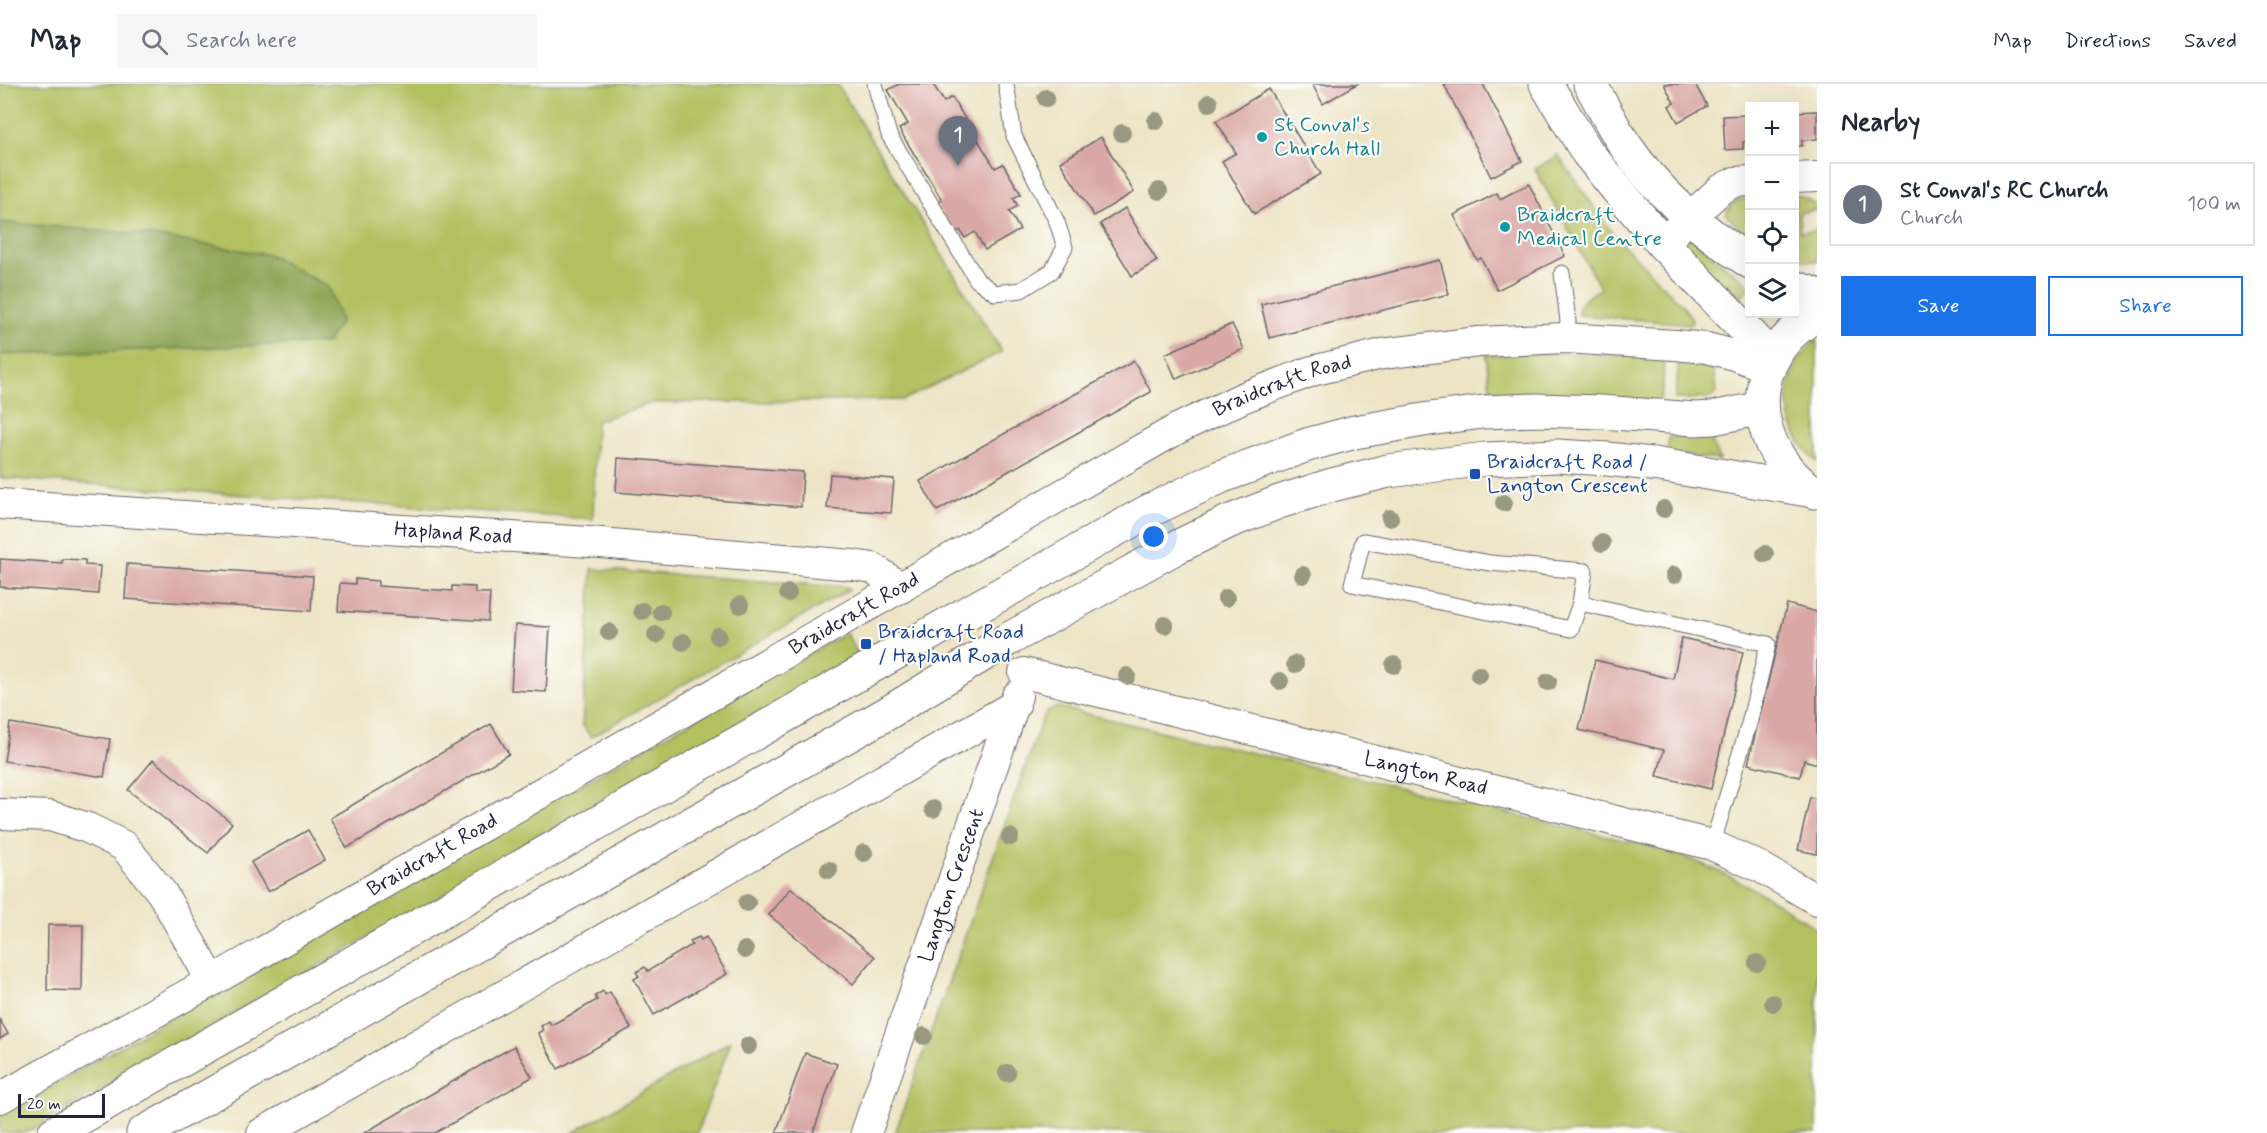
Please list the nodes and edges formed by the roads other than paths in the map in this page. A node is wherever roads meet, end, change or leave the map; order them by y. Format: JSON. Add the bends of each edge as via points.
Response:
{"nodes":[{"id":1,"x":875,"y":84,"type":"edge"},
{"id":2,"x":1006,"y":84,"type":"edge"},
{"id":3,"x":1546,"y":84,"type":"edge"},
{"id":4,"x":1590,"y":84,"type":"edge"},
{"id":5,"x":1817,"y":177,"type":"edge"},
{"id":6,"x":1799,"y":178,"type":"edge"},
{"id":7,"x":1745,"y":181,"type":"edge"},
{"id":8,"x":1690,"y":218,"type":"junction"},
{"id":9,"x":1662,"y":243,"type":"junction"},
{"id":10,"x":1745,"y":259,"type":"edge"},
{"id":11,"x":1562,"y":273,"type":"dead end"},
{"id":12,"x":1799,"y":288,"type":"edge"},
{"id":13,"x":1817,"y":295,"type":"edge"},
{"id":14,"x":1817,"y":314,"type":"edge"},
{"id":15,"x":1565,"y":338,"type":"junction"},
{"id":16,"x":1771,"y":363,"type":"junction"},
{"id":17,"x":1762,"y":408,"type":"junction"},
{"id":18,"x":1815,"y":492,"type":"edge"},
{"id":19,"x":0,"y":504,"type":"edge"},
{"id":20,"x":1115,"y":530,"type":"junction"},
{"id":21,"x":1138,"y":568,"type":"junction"},
{"id":22,"x":901,"y":588,"type":"junction"},
{"id":23,"x":1581,"y":603,"type":"junction"},
{"id":24,"x":1007,"y":639,"type":"junction"},
{"id":25,"x":862,"y":672,"type":"junction"},
{"id":26,"x":1023,"y":673,"type":"junction"},
{"id":27,"x":1015,"y":705,"type":"junction"},
{"id":28,"x":886,"y":714,"type":"junction"},
{"id":29,"x":0,"y":814,"type":"edge"},
{"id":30,"x":1712,"y":845,"type":"junction"},
{"id":31,"x":1817,"y":900,"type":"edge"},
{"id":32,"x":212,"y":981,"type":"junction"},
{"id":33,"x":0,"y":1098,"type":"edge"},
{"id":34,"x":293,"y":1125,"type":"edge"},
{"id":35,"x":54,"y":1133,"type":"edge"},
{"id":36,"x":143,"y":1133,"type":"edge"},
{"id":37,"x":262,"y":1133,"type":"edge"},
{"id":38,"x":866,"y":1133,"type":"edge"}],
"edges":[{"from":1,"to":2,"type":"lane","via":[[889,135],[977,280],[995,293],[1021,290],[1052,271],[1065,247],[1057,222],[1014,136]]},
{"from":3,"to":9,"type":"street","via":[[1587,152]]},
{"from":4,"to":8,"type":"street","via":[[1624,145]]},
{"from":5,"to":6,"type":"street"},
{"from":7,"to":8,"type":"street","via":[[1720,190]]},
{"from":8,"to":9,"type":"street"},
{"from":8,"to":10,"type":"street"},
{"from":9,"to":16,"type":"street"},
{"from":11,"to":15,"type":"lane","via":[[1568,321]]},
{"from":12,"to":13,"type":"street"},
{"from":14,"to":16,"type":"street","via":[[1797,327]]},
{"from":15,"to":16,"type":"street","name":"Braidcraft Road","via":[[1707,348]]},
{"from":15,"to":22,"type":"street","name":"Braidcraft Road","via":[[1478,342],[1382,354],[1312,371],[1176,429]]},
{"from":16,"to":17,"type":"street","via":[[1763,387]]},
{"from":17,"to":18,"type":"street","via":[[1774,451],[1785,468]]},
{"from":17,"to":20,"type":"street","via":[[1695,419],[1582,411],[1483,412],[1389,425],[1307,445],[1258,462],[1187,492]]},
{"from":18,"to":21,"type":"street","via":[[1608,459],[1557,456],[1435,464],[1332,484],[1279,502],[1228,522]]},
{"from":19,"to":22,"type":"street","name":"Hapland Road","via":[[589,542],[853,566],[873,568]]},
{"from":20,"to":21,"type":"street"},
{"from":20,"to":25,"type":"street"},
{"from":21,"to":24,"type":"street"},
{"from":22,"to":32,"type":"street","name":"Braidcraft Road"},
{"from":23,"to":23,"type":"lane","via":[[1571,629],[1352,584],[1363,542],[1490,563],[1585,572]]},
{"from":23,"to":30,"type":"lane","via":[[1768,645],[1749,724]]},
{"from":24,"to":26,"type":"street"},
{"from":24,"to":28,"type":"street"},
{"from":25,"to":28,"type":"street"},
{"from":25,"to":35,"type":"street"},
{"from":26,"to":27,"type":"street","name":"Langton Crescent"},
{"from":26,"to":30,"type":"street","name":"Langton Road"},
{"from":27,"to":34,"type":"street"},
{"from":27,"to":38,"type":"street","name":"Langton Crescent"},
{"from":28,"to":36,"type":"street"},
{"from":29,"to":32,"type":"street","via":[[50,816],[88,828],[124,846],[162,893]]},
{"from":30,"to":31,"type":"street","name":"Langton Road"},
{"from":32,"to":33,"type":"street","name":"Braidcraft Road"},
{"from":34,"to":37,"type":"street"}]}
